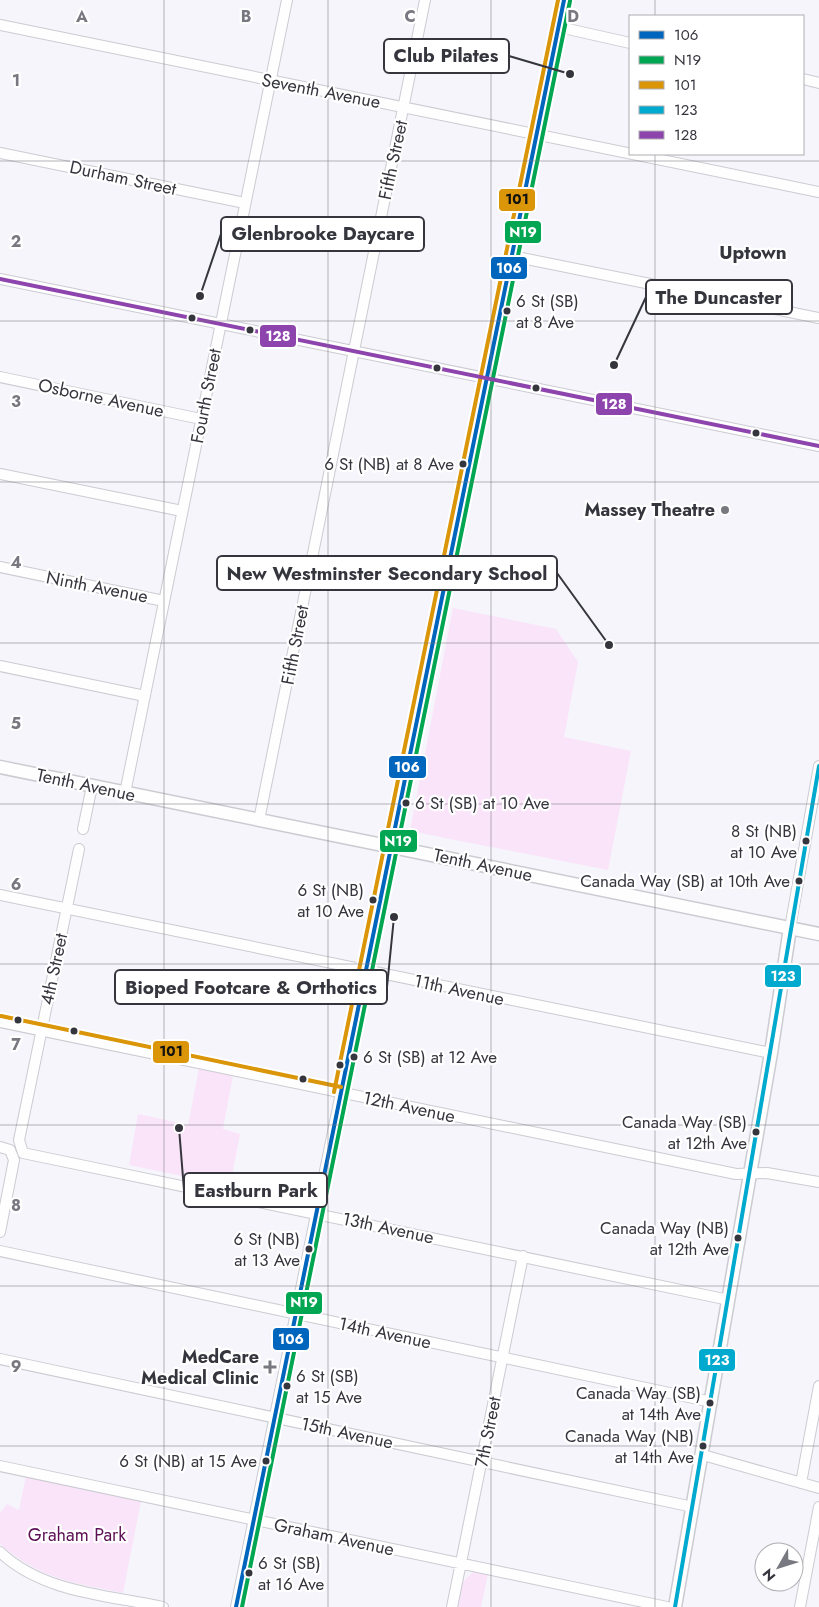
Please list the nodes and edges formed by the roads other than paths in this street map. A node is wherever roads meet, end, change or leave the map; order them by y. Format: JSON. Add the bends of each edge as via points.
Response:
{"nodes":[{"id":1,"x":287,"y":0,"type":"edge"},
{"id":2,"x":426,"y":0,"type":"edge"},
{"id":3,"x":564,"y":0,"type":"edge"},
{"id":4,"x":0,"y":25,"type":"edge"},
{"id":5,"x":559,"y":28,"type":"junction"},
{"id":6,"x":629,"y":43,"type":"edge"},
{"id":7,"x":804,"y":79,"type":"edge"},
{"id":8,"x":270,"y":81,"type":"junction"},
{"id":9,"x":819,"y":83,"type":"edge"},
{"id":10,"x":404,"y":108,"type":"junction"},
{"id":11,"x":537,"y":135,"type":"junction"},
{"id":12,"x":0,"y":153,"type":"edge"},
{"id":13,"x":629,"y":154,"type":"edge"},
{"id":14,"x":636,"y":155,"type":"edge"},
{"id":15,"x":819,"y":192,"type":"edge"},
{"id":16,"x":245,"y":203,"type":"junction"},
{"id":17,"x":512,"y":256,"type":"junction"},
{"id":18,"x":0,"y":279,"type":"edge"},
{"id":19,"x":819,"y":318,"type":"edge"},
{"id":20,"x":221,"y":324,"type":"junction"},
{"id":21,"x":354,"y":353,"type":"junction"},
{"id":22,"x":0,"y":377,"type":"edge"},
{"id":23,"x":486,"y":379,"type":"junction"},
{"id":24,"x":201,"y":419,"type":"junction"},
{"id":25,"x":819,"y":446,"type":"edge"},
{"id":26,"x":0,"y":474,"type":"edge"},
{"id":27,"x":182,"y":511,"type":"junction"},
{"id":28,"x":0,"y":567,"type":"edge"},
{"id":29,"x":164,"y":601,"type":"junction"},
{"id":30,"x":0,"y":666,"type":"edge"},
{"id":31,"x":145,"y":696,"type":"junction"},
{"id":32,"x":819,"y":766,"type":"edge"},
{"id":33,"x":0,"y":767,"type":"edge"},
{"id":34,"x":92,"y":786,"type":"junction"},
{"id":35,"x":125,"y":793,"type":"junction"},
{"id":36,"x":815,"y":811,"type":"edge"},
{"id":37,"x":259,"y":820,"type":"junction"},
{"id":38,"x":83,"y":829,"type":"dead end"},
{"id":39,"x":391,"y":846,"type":"junction"},
{"id":40,"x":79,"y":849,"type":"dead end"},
{"id":41,"x":0,"y":895,"type":"edge"},
{"id":42,"x":67,"y":908,"type":"junction"},
{"id":43,"x":790,"y":928,"type":"junction"},
{"id":44,"x":819,"y":934,"type":"edge"},
{"id":45,"x":365,"y":970,"type":"junction"},
{"id":46,"x":0,"y":1022,"type":"edge"},
{"id":47,"x":42,"y":1030,"type":"junction"},
{"id":48,"x":772,"y":1053,"type":"junction"},
{"id":49,"x":340,"y":1092,"type":"junction"},
{"id":50,"x":0,"y":1147,"type":"edge"},
{"id":51,"x":16,"y":1150,"type":"junction"},
{"id":52,"x":751,"y":1173,"type":"junction"},
{"id":53,"x":819,"y":1182,"type":"edge"},
{"id":54,"x":316,"y":1213,"type":"junction"},
{"id":55,"x":0,"y":1232,"type":"edge"},
{"id":56,"x":0,"y":1252,"type":"edge"},
{"id":57,"x":523,"y":1256,"type":"junction"},
{"id":58,"x":729,"y":1300,"type":"junction"},
{"id":59,"x":296,"y":1314,"type":"junction"},
{"id":60,"x":502,"y":1358,"type":"junction"},
{"id":61,"x":0,"y":1359,"type":"edge"},
{"id":62,"x":819,"y":1386,"type":"edge"},
{"id":63,"x":712,"y":1402,"type":"junction"},
{"id":64,"x":275,"y":1417,"type":"junction"},
{"id":65,"x":703,"y":1455,"type":"junction"},
{"id":66,"x":482,"y":1461,"type":"junction"},
{"id":67,"x":0,"y":1466,"type":"edge"},
{"id":68,"x":802,"y":1483,"type":"junction"},
{"id":69,"x":819,"y":1488,"type":"edge"},
{"id":70,"x":693,"y":1507,"type":"junction"},
{"id":71,"x":819,"y":1507,"type":"edge"},
{"id":72,"x":254,"y":1520,"type":"junction"},
{"id":73,"x":0,"y":1552,"type":"edge"},
{"id":74,"x":461,"y":1564,"type":"junction"},
{"id":75,"x":163,"y":1607,"type":"edge"},
{"id":76,"x":236,"y":1607,"type":"edge"},
{"id":77,"x":452,"y":1607,"type":"edge"},
{"id":78,"x":668,"y":1607,"type":"edge"},
{"id":79,"x":675,"y":1607,"type":"edge"},
{"id":80,"x":800,"y":1607,"type":"edge"}],
"edges":[{"from":1,"to":8,"type":"street","name":"Fourth Street"},
{"from":2,"to":10,"type":"street","name":"Fifth Street"},
{"from":3,"to":5,"type":"street"},
{"from":4,"to":8,"type":"street","name":"Seventh Avenue"},
{"from":5,"to":6,"type":"street"},
{"from":5,"to":11,"type":"street"},
{"from":7,"to":9,"type":"street"},
{"from":8,"to":10,"type":"street","name":"Seventh Avenue"},
{"from":8,"to":16,"type":"street","name":"Fourth Street"},
{"from":10,"to":11,"type":"street","name":"Seventh Avenue"},
{"from":10,"to":21,"type":"street","name":"Fifth Street"},
{"from":11,"to":13,"type":"street","name":"Seventh Avenue"},
{"from":11,"to":17,"type":"street"},
{"from":12,"to":16,"type":"street","name":"Durham Street"},
{"from":14,"to":15,"type":"street","name":"Seventh Avenue"},
{"from":16,"to":20,"type":"street","name":"Fourth Street"},
{"from":17,"to":19,"type":"street"},
{"from":17,"to":23,"type":"street"},
{"from":18,"to":20,"type":"street"},
{"from":20,"to":21,"type":"street"},
{"from":20,"to":24,"type":"street","name":"Fourth Street"},
{"from":21,"to":23,"type":"street"},
{"from":21,"to":37,"type":"street","name":"Fifth Street"},
{"from":22,"to":24,"type":"street","name":"Osborne Avenue"},
{"from":23,"to":25,"type":"street"},
{"from":23,"to":39,"type":"street"},
{"from":24,"to":27,"type":"street","name":"Fourth Street"},
{"from":26,"to":27,"type":"street"},
{"from":27,"to":29,"type":"street","name":"Fourth Street"},
{"from":28,"to":29,"type":"street","name":"Ninth Avenue"},
{"from":29,"to":31,"type":"street","name":"Fourth Street"},
{"from":30,"to":31,"type":"street"},
{"from":31,"to":35,"type":"street","name":"Fourth Street"},
{"from":32,"to":36,"type":"street"},
{"from":33,"to":34,"type":"main road","name":"Tenth Avenue"},
{"from":34,"to":35,"type":"main road","name":"Tenth Avenue"},
{"from":34,"to":38,"type":"street"},
{"from":35,"to":37,"type":"main road","name":"Tenth Avenue"},
{"from":36,"to":43,"type":"street"},
{"from":37,"to":39,"type":"main road","name":"Tenth Avenue"},
{"from":39,"to":43,"type":"main road","name":"Tenth Avenue"},
{"from":39,"to":45,"type":"street"},
{"from":40,"to":42,"type":"street","name":"4th Street"},
{"from":41,"to":42,"type":"street","name":"11th Avenue"},
{"from":42,"to":45,"type":"street","name":"11th Avenue"},
{"from":42,"to":47,"type":"street","name":"4th Street"},
{"from":43,"to":44,"type":"main road","name":"Tenth Avenue"},
{"from":43,"to":48,"type":"main road"},
{"from":45,"to":48,"type":"street","name":"11th Avenue"},
{"from":45,"to":49,"type":"street"},
{"from":46,"to":47,"type":"street","name":"12th Avenue"},
{"from":47,"to":49,"type":"street","name":"12th Avenue"},
{"from":47,"to":51,"type":"street","name":"4th Street"},
{"from":48,"to":52,"type":"main road"},
{"from":49,"to":52,"type":"street","name":"12th Avenue","via":[[736,1174]]},
{"from":49,"to":54,"type":"street"},
{"from":50,"to":51,"type":"street","name":"13th Avenue"},
{"from":51,"to":54,"type":"street","name":"13th Avenue"},
{"from":51,"to":55,"type":"street","name":"4th Street"},
{"from":52,"to":53,"type":"street","name":"12th Avenue","via":[[767,1172]]},
{"from":52,"to":58,"type":"main road"},
{"from":54,"to":57,"type":"street","name":"13th Avenue"},
{"from":54,"to":59,"type":"street"},
{"from":56,"to":59,"type":"street","name":"14th Avenue"},
{"from":57,"to":58,"type":"street","name":"13th Avenue"},
{"from":57,"to":60,"type":"street","name":"7th Street"},
{"from":58,"to":63,"type":"main road"},
{"from":59,"to":60,"type":"street","name":"14th Avenue"},
{"from":59,"to":64,"type":"street"},
{"from":60,"to":63,"type":"street","name":"14th Avenue"},
{"from":60,"to":66,"type":"street","name":"7th Street"},
{"from":61,"to":64,"type":"street","name":"15th Avenue"},
{"from":62,"to":68,"type":"street"},
{"from":63,"to":65,"type":"main road"},
{"from":64,"to":66,"type":"street","name":"15th Avenue"},
{"from":64,"to":72,"type":"street"},
{"from":65,"to":68,"type":"street"},
{"from":65,"to":70,"type":"main road"},
{"from":66,"to":70,"type":"street","name":"15th Avenue"},
{"from":66,"to":74,"type":"street","name":"7th Street"},
{"from":67,"to":72,"type":"street","name":"Graham Avenue"},
{"from":68,"to":69,"type":"street"},
{"from":70,"to":79,"type":"main road"},
{"from":71,"to":80,"type":"street"},
{"from":72,"to":74,"type":"street","name":"Graham Avenue"},
{"from":72,"to":76,"type":"street"},
{"from":73,"to":75,"type":"street","via":[[26,1572],[45,1581]]},
{"from":74,"to":77,"type":"street","name":"7th Street"},
{"from":74,"to":78,"type":"street","name":"Graham Avenue"}]}
